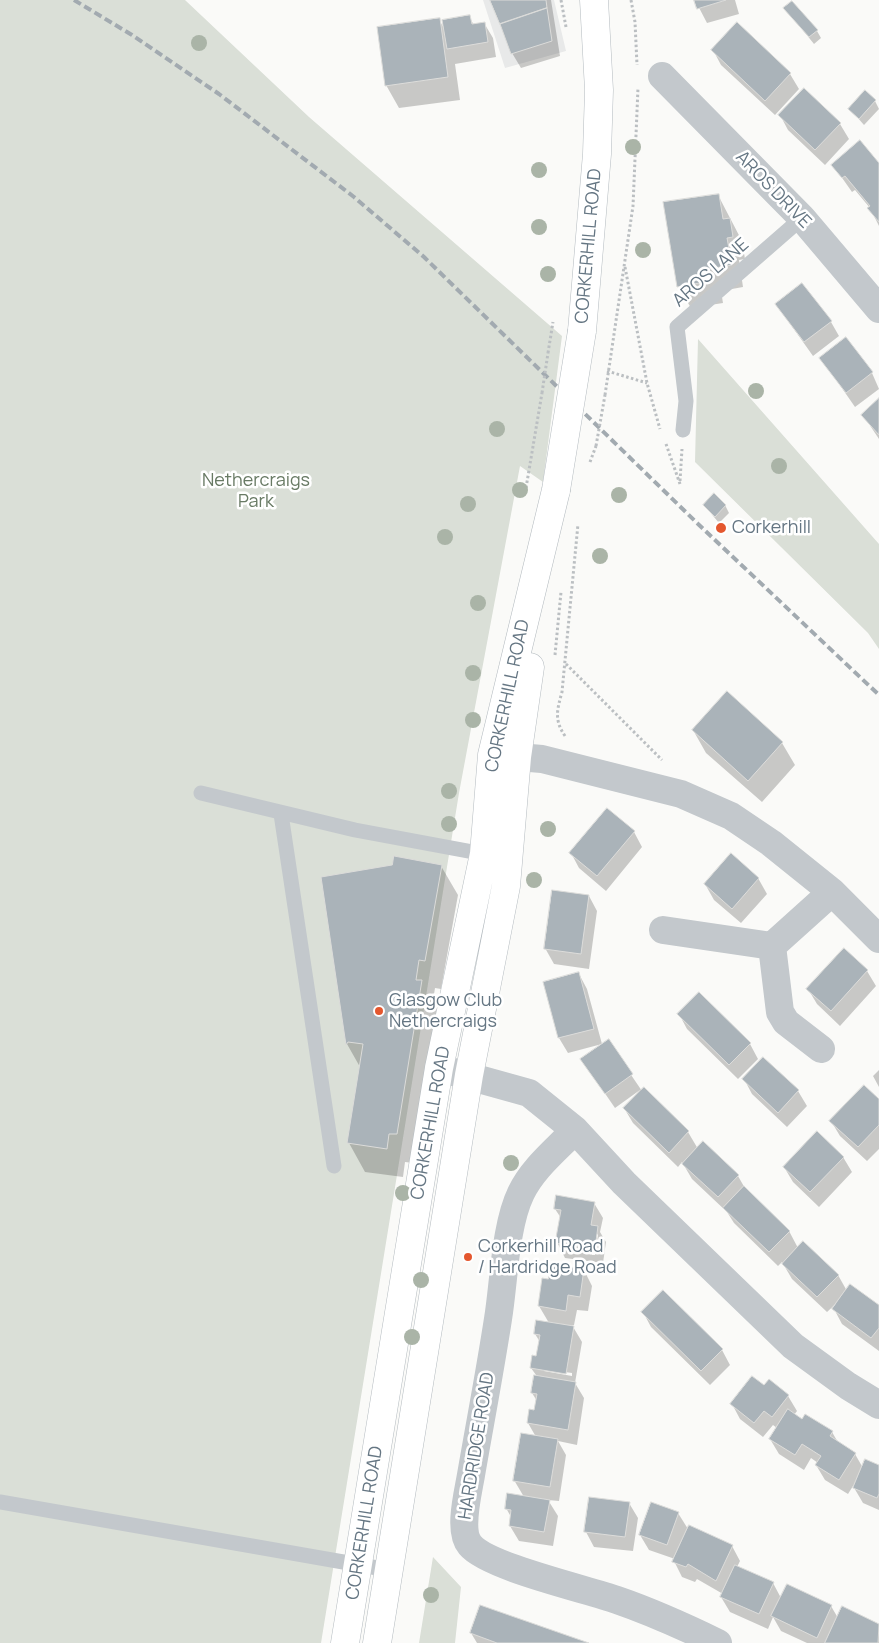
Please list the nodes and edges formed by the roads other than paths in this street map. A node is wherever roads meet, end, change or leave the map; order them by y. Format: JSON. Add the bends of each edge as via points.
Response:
{"nodes":[{"id":1,"x":594,"y":0,"type":"edge"},
{"id":2,"x":645,"y":76,"type":"road end"},
{"id":3,"x":802,"y":218,"type":"junction"},
{"id":4,"x":879,"y":310,"type":"edge"},
{"id":5,"x":683,"y":430,"type":"road end"},
{"id":6,"x":504,"y":756,"type":"junction"},
{"id":7,"x":202,"y":793,"type":"dead end"},
{"id":8,"x":281,"y":814,"type":"junction"},
{"id":9,"x":484,"y":854,"type":"junction"},
{"id":10,"x":832,"y":892,"type":"junction"},
{"id":11,"x":662,"y":930,"type":"dead end"},
{"id":12,"x":879,"y":939,"type":"edge"},
{"id":13,"x":772,"y":946,"type":"junction"},
{"id":14,"x":822,"y":1049,"type":"dead end"},
{"id":15,"x":439,"y":1068,"type":"junction"},
{"id":16,"x":469,"y":1075,"type":"junction"},
{"id":17,"x":575,"y":1130,"type":"junction"},
{"id":18,"x":334,"y":1166,"type":"dead end"},
{"id":19,"x":879,"y":1405,"type":"edge"},
{"id":20,"x":0,"y":1502,"type":"edge"},
{"id":21,"x":358,"y":1563,"type":"junction"},
{"id":22,"x":389,"y":1570,"type":"junction"},
{"id":23,"x":345,"y":1643,"type":"edge"},
{"id":24,"x":377,"y":1643,"type":"edge"},
{"id":25,"x":718,"y":1643,"type":"edge"}],
"edges":[{"from":1,"to":6,"type":"street","name":"CORKERHILL ROAD","bridge":true,"via":[[598,136],[582,331],[556,490]]},
{"from":2,"to":3,"type":"street","name":"AROS DRIVE"},
{"from":3,"to":4,"type":"street","name":"AROS DRIVE"},
{"from":3,"to":5,"type":"lane","name":"AROS LANE","via":[[677,327],[686,401]]},
{"from":6,"to":9,"type":"street","name":"CORKERHILL ROAD"},
{"from":6,"to":10,"type":"street","via":[[542,759],[680,794],[730,816],[772,844]]},
{"from":6,"to":16,"type":"street","name":"CORKERHILL ROAD","via":[[506,886]]},
{"from":7,"to":8,"type":"lane"},
{"from":8,"to":9,"type":"lane"},
{"from":8,"to":18,"type":"lane"},
{"from":9,"to":15,"type":"street","name":"CORKERHILL ROAD"},
{"from":10,"to":12,"type":"street"},
{"from":10,"to":13,"type":"street"},
{"from":11,"to":13,"type":"street"},
{"from":13,"to":14,"type":"street","via":[[780,1012],[786,1022]]},
{"from":15,"to":16,"type":"street"},
{"from":15,"to":21,"type":"street","name":"CORKERHILL ROAD"},
{"from":16,"to":17,"type":"street","via":[[529,1094]]},
{"from":16,"to":22,"type":"street","name":"CORKERHILL ROAD"},
{"from":17,"to":19,"type":"street","via":[[624,1183],[794,1346]]},
{"from":17,"to":25,"type":"street","name":"HARDRIDGE ROAD","via":[[536,1170],[518,1203],[464,1530],[469,1544],[480,1554],[502,1564],[617,1600]]},
{"from":20,"to":21,"type":"lane"},
{"from":21,"to":22,"type":"lane"},
{"from":21,"to":23,"type":"street","name":"CORKERHILL ROAD"},
{"from":22,"to":24,"type":"street","name":"CORKERHILL ROAD"}]}
